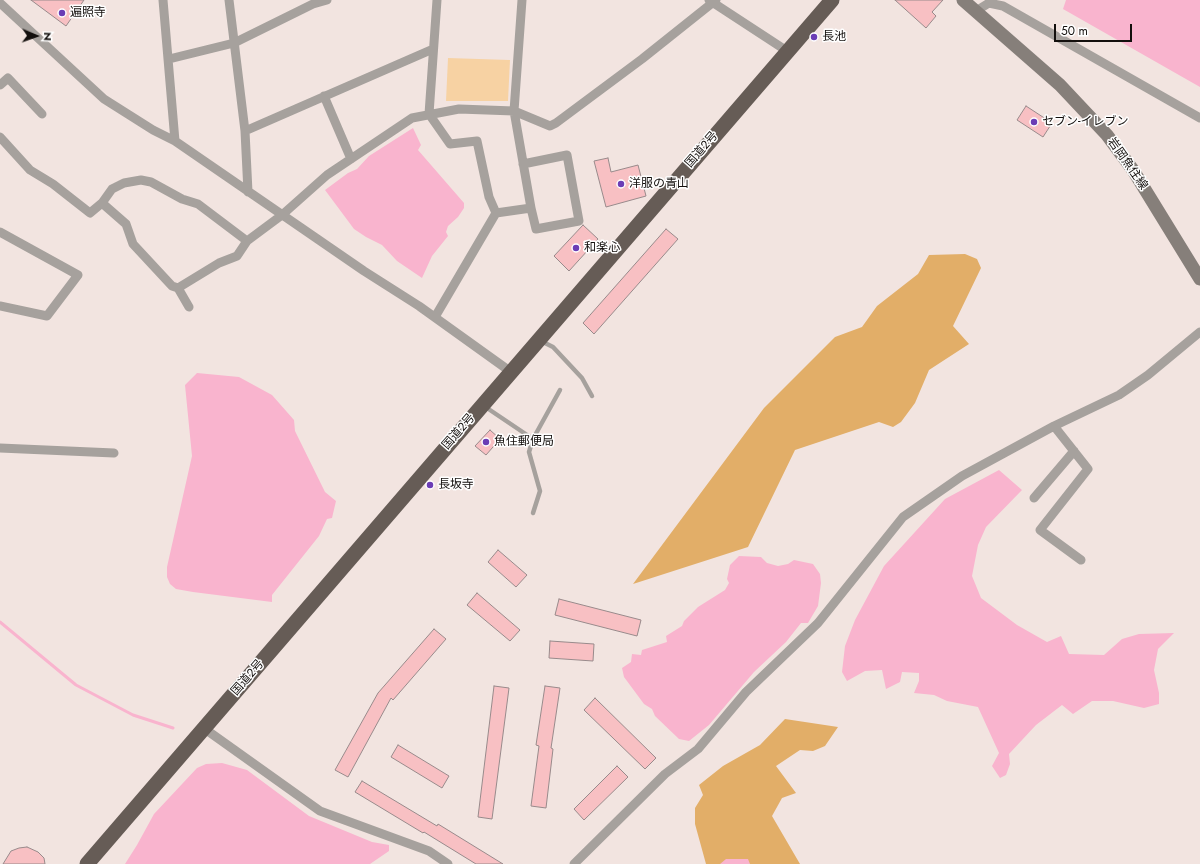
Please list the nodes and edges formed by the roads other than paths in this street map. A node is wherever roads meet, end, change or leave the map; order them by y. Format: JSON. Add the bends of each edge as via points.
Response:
{"nodes":[{"id":1,"x":163,"y":0,"type":"edge"},
{"id":2,"x":229,"y":0,"type":"edge"},
{"id":3,"x":327,"y":0,"type":"edge"},
{"id":4,"x":437,"y":0,"type":"edge"},
{"id":5,"x":522,"y":0,"type":"edge"},
{"id":6,"x":832,"y":0,"type":"edge"},
{"id":7,"x":963,"y":0,"type":"edge"},
{"id":8,"x":713,"y":1,"type":"edge"},
{"id":9,"x":0,"y":3,"type":"edge"},
{"id":10,"x":976,"y":11,"type":"junction"},
{"id":11,"x":234,"y":43,"type":"junction"},
{"id":12,"x":433,"y":49,"type":"junction"},
{"id":13,"x":787,"y":51,"type":"junction"},
{"id":14,"x":169,"y":59,"type":"junction"},
{"id":15,"x":0,"y":85,"type":"edge"},
{"id":16,"x":324,"y":96,"type":"junction"},
{"id":17,"x":514,"y":111,"type":"junction"},
{"id":18,"x":42,"y":114,"type":"dead end"},
{"id":19,"x":429,"y":114,"type":"junction"},
{"id":20,"x":1200,"y":118,"type":"edge"},
{"id":21,"x":244,"y":131,"type":"junction"},
{"id":22,"x":0,"y":137,"type":"edge"},
{"id":23,"x":175,"y":141,"type":"junction"},
{"id":24,"x":350,"y":159,"type":"junction"},
{"id":25,"x":523,"y":164,"type":"junction"},
{"id":26,"x":248,"y":192,"type":"junction"},
{"id":27,"x":102,"y":203,"type":"junction"},
{"id":28,"x":531,"y":208,"type":"junction"},
{"id":29,"x":496,"y":213,"type":"junction"},
{"id":30,"x":282,"y":215,"type":"junction"},
{"id":31,"x":0,"y":232,"type":"edge"},
{"id":32,"x":247,"y":241,"type":"junction"},
{"id":33,"x":1200,"y":279,"type":"edge"},
{"id":34,"x":178,"y":288,"type":"junction"},
{"id":35,"x":0,"y":306,"type":"edge"},
{"id":36,"x":189,"y":307,"type":"dead end"},
{"id":37,"x":435,"y":317,"type":"junction"},
{"id":38,"x":1200,"y":332,"type":"edge"},
{"id":39,"x":539,"y":340,"type":"junction"},
{"id":40,"x":511,"y":372,"type":"junction"},
{"id":41,"x":560,"y":390,"type":"dead end"},
{"id":42,"x":592,"y":396,"type":"dead end"},
{"id":43,"x":483,"y":405,"type":"junction"},
{"id":44,"x":1054,"y":426,"type":"junction"},
{"id":45,"x":533,"y":439,"type":"junction"},
{"id":46,"x":0,"y":448,"type":"edge"},
{"id":47,"x":1074,"y":450,"type":"junction"},
{"id":48,"x":114,"y":453,"type":"dead end"},
{"id":49,"x":1034,"y":498,"type":"dead end"},
{"id":50,"x":533,"y":513,"type":"dead end"},
{"id":51,"x":1081,"y":560,"type":"dead end"},
{"id":52,"x":205,"y":728,"type":"junction"},
{"id":53,"x":86,"y":864,"type":"edge"},
{"id":54,"x":448,"y":864,"type":"edge"},
{"id":55,"x":574,"y":864,"type":"edge"}],
"edges":[{"from":1,"to":14,"type":"street"},
{"from":2,"to":11,"type":"street"},
{"from":3,"to":11,"type":"street","via":[[313,4]]},
{"from":4,"to":12,"type":"street"},
{"from":5,"to":17,"type":"street"},
{"from":6,"to":13,"type":"highway","name":"国道2号"},
{"from":7,"to":10,"type":"main road","name":"岩岡魚住線"},
{"from":8,"to":13,"type":"street"},
{"from":8,"to":17,"type":"street","via":[[642,59],[556,123],[550,126]]},
{"from":9,"to":23,"type":"street","via":[[104,98]]},
{"from":10,"to":20,"type":"street","via":[[989,3],[1003,6]]},
{"from":10,"to":33,"type":"main road","name":"岩岡魚住線","via":[[1060,85],[1107,135],[1133,170]]},
{"from":11,"to":14,"type":"street"},
{"from":11,"to":21,"type":"street"},
{"from":12,"to":16,"type":"street"},
{"from":12,"to":19,"type":"street"},
{"from":13,"to":39,"type":"highway","name":"国道2号"},
{"from":14,"to":23,"type":"street"},
{"from":15,"to":18,"type":"street","via":[[8,78]]},
{"from":16,"to":21,"type":"street"},
{"from":16,"to":24,"type":"street"},
{"from":17,"to":19,"type":"street","via":[[459,109]]},
{"from":17,"to":25,"type":"street"},
{"from":19,"to":24,"type":"street","via":[[412,118]]},
{"from":19,"to":29,"type":"street","via":[[450,144],[477,141],[489,198]]},
{"from":21,"to":26,"type":"street"},
{"from":22,"to":27,"type":"street","via":[[30,170],[53,184],[90,214]]},
{"from":23,"to":26,"type":"street"},
{"from":24,"to":30,"type":"street","via":[[327,175]]},
{"from":25,"to":28,"type":"street"},
{"from":25,"to":28,"type":"street","via":[[567,154],[579,221],[536,229]]},
{"from":26,"to":30,"type":"street"},
{"from":27,"to":32,"type":"street","via":[[112,189],[124,183],[141,180],[151,182],[182,199],[198,204]]},
{"from":27,"to":34,"type":"street","via":[[126,224],[133,244],[172,286]]},
{"from":28,"to":29,"type":"street"},
{"from":29,"to":37,"type":"street"},
{"from":30,"to":32,"type":"street"},
{"from":30,"to":37,"type":"street"},
{"from":31,"to":35,"type":"street","via":[[78,275],[47,316]]},
{"from":32,"to":34,"type":"street","via":[[237,256],[219,263]]},
{"from":34,"to":36,"type":"street"},
{"from":37,"to":40,"type":"street"},
{"from":38,"to":44,"type":"street","via":[[1148,375],[1119,395]]},
{"from":39,"to":40,"type":"highway","name":"国道2号"},
{"from":39,"to":42,"type":"lane","via":[[553,346],[582,378]]},
{"from":40,"to":43,"type":"highway","name":"国道2号"},
{"from":41,"to":45,"type":"lane"},
{"from":43,"to":45,"type":"lane"},
{"from":43,"to":52,"type":"highway","name":"国道2号"},
{"from":44,"to":47,"type":"street"},
{"from":44,"to":55,"type":"street","via":[[962,476],[903,517],[818,623],[746,692],[698,749],[665,774]]},
{"from":45,"to":50,"type":"lane","via":[[529,452],[540,491]]},
{"from":46,"to":48,"type":"street"},
{"from":47,"to":49,"type":"street"},
{"from":47,"to":51,"type":"street","via":[[1088,469],[1040,530]]},
{"from":52,"to":53,"type":"highway","name":"国道2号"},
{"from":52,"to":54,"type":"street","via":[[320,811],[429,850]]}]}
